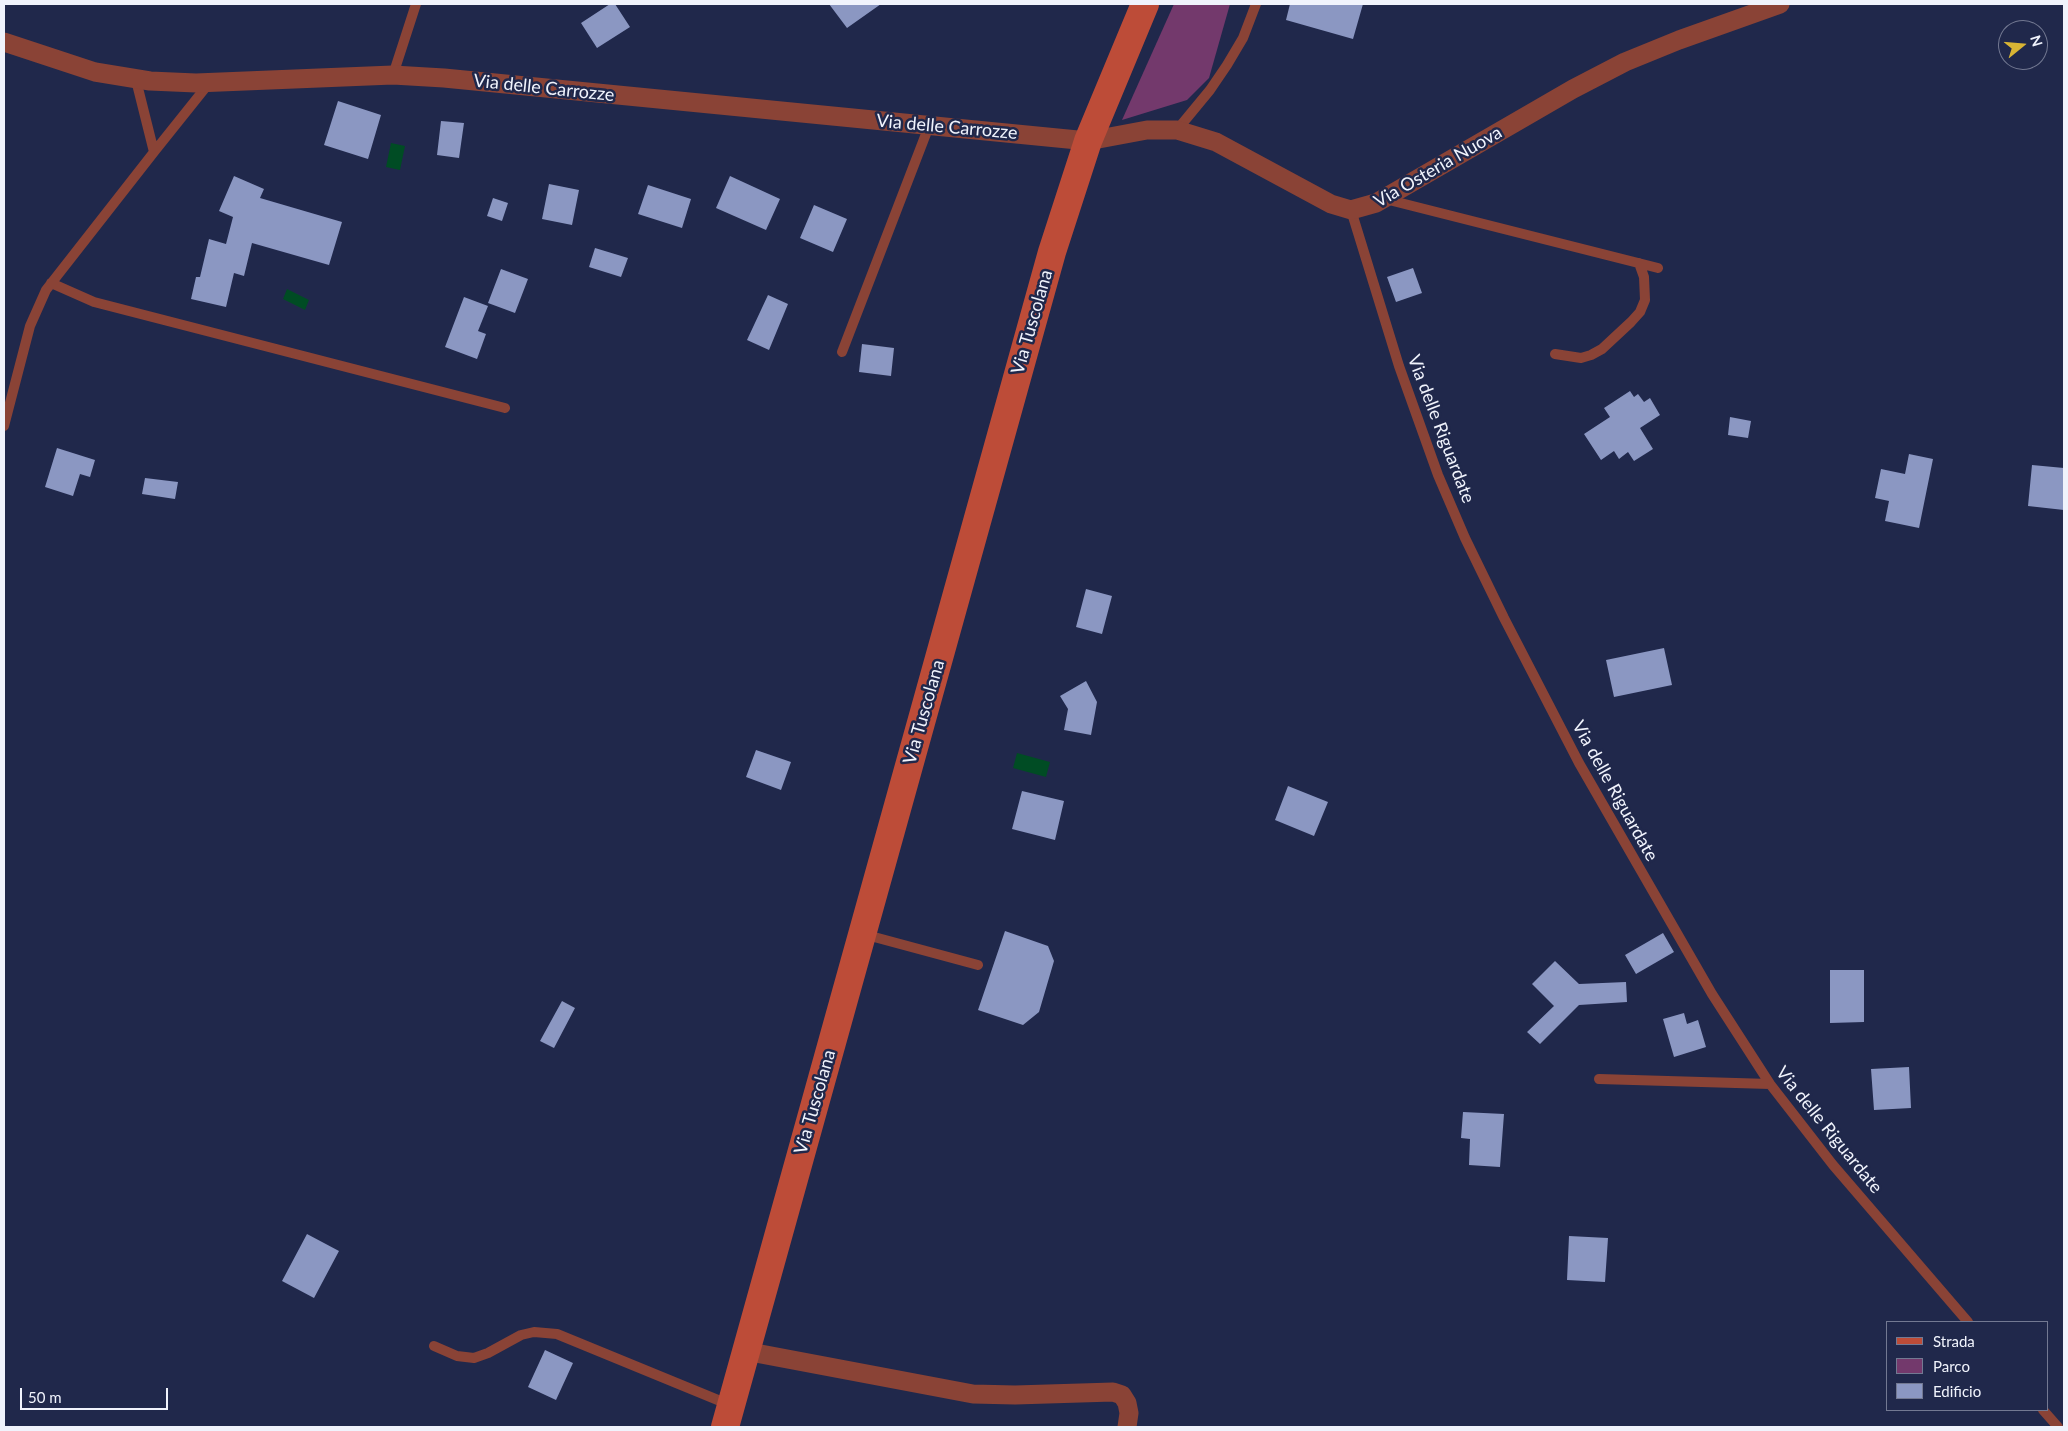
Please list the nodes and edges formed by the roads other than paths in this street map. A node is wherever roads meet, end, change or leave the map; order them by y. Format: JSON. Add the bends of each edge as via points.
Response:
{"nodes":[{"id":1,"x":416,"y":4,"type":"edge"},
{"id":2,"x":1145,"y":4,"type":"edge"},
{"id":3,"x":1256,"y":4,"type":"edge"},
{"id":4,"x":1780,"y":4,"type":"edge"},
{"id":5,"x":4,"y":42,"type":"edge"},
{"id":6,"x":394,"y":75,"type":"junction"},
{"id":7,"x":136,"y":80,"type":"junction"},
{"id":8,"x":210,"y":82,"type":"junction"},
{"id":9,"x":929,"y":126,"type":"junction"},
{"id":10,"x":1177,"y":130,"type":"junction"},
{"id":11,"x":1088,"y":141,"type":"junction"},
{"id":12,"x":154,"y":152,"type":"junction"},
{"id":13,"x":1384,"y":198,"type":"junction"},
{"id":14,"x":1351,"y":210,"type":"junction"},
{"id":15,"x":1639,"y":263,"type":"junction"},
{"id":16,"x":1658,"y":268,"type":"dead end"},
{"id":17,"x":50,"y":283,"type":"junction"},
{"id":18,"x":842,"y":352,"type":"dead end"},
{"id":19,"x":1555,"y":354,"type":"dead end"},
{"id":20,"x":504,"y":408,"type":"dead end"},
{"id":21,"x":4,"y":426,"type":"edge"},
{"id":22,"x":862,"y":934,"type":"junction"},
{"id":23,"x":978,"y":965,"type":"dead end"},
{"id":24,"x":1599,"y":1079,"type":"dead end"},
{"id":25,"x":1770,"y":1084,"type":"junction"},
{"id":26,"x":1967,"y":1321,"type":"edge"},
{"id":27,"x":434,"y":1346,"type":"dead end"},
{"id":28,"x":745,"y":1351,"type":"junction"},
{"id":29,"x":2044,"y":1411,"type":"edge"},
{"id":30,"x":728,"y":1416,"type":"edge"},
{"id":31,"x":1127,"y":1427,"type":"edge"},
{"id":32,"x":2058,"y":1427,"type":"edge"}],
"edges":[{"from":1,"to":6,"type":"lane"},
{"from":2,"to":11,"type":"main road","name":"Via Tuscolana"},
{"from":3,"to":10,"type":"lane","via":[[1243,38],[1227,65]]},
{"from":4,"to":13,"type":"street","name":"Via Osteria Nuova","via":[[1625,62]]},
{"from":5,"to":7,"type":"street","name":"Via delle Carrozze","via":[[88,70]]},
{"from":6,"to":8,"type":"street","name":"Via delle Carrozze"},
{"from":6,"to":9,"type":"street","name":"Via delle Carrozze"},
{"from":7,"to":8,"type":"street","name":"Via delle Carrozze"},
{"from":7,"to":12,"type":"lane"},
{"from":8,"to":12,"type":"lane"},
{"from":9,"to":11,"type":"street","name":"Via delle Carrozze"},
{"from":9,"to":18,"type":"lane"},
{"from":10,"to":11,"type":"street","name":"Via Osteria Nuova","via":[[1148,130]]},
{"from":10,"to":14,"type":"street","name":"Via Osteria Nuova","via":[[1216,142],[1331,204]]},
{"from":11,"to":22,"type":"main road","name":"Via Tuscolana","via":[[1032,319]]},
{"from":12,"to":17,"type":"lane"},
{"from":13,"to":14,"type":"street","name":"Via Osteria Nuova","via":[[1371,206]]},
{"from":13,"to":15,"type":"lane"},
{"from":14,"to":25,"type":"lane","name":"Via delle Riguardate","via":[[1423,436],[1488,586],[1597,795],[1716,1001]]},
{"from":15,"to":16,"type":"lane"},
{"from":15,"to":19,"type":"lane","via":[[1644,277],[1645,300],[1631,322],[1591,355],[1581,358]]},
{"from":17,"to":20,"type":"lane","via":[[94,302]]},
{"from":17,"to":21,"type":"lane","via":[[33,318]]},
{"from":22,"to":23,"type":"lane"},
{"from":22,"to":28,"type":"main road","name":"Via Tuscolana"},
{"from":24,"to":25,"type":"lane"},
{"from":25,"to":26,"type":"lane","name":"Via delle Riguardate","via":[[1828,1158]]},
{"from":27,"to":30,"type":"lane","via":[[457,1356],[474,1358],[522,1335],[534,1332],[557,1334]]},
{"from":28,"to":30,"type":"main road","name":"Via Tuscolana"},
{"from":28,"to":31,"type":"street","via":[[973,1394],[1113,1392],[1122,1395],[1128,1403]]},
{"from":29,"to":32,"type":"lane"}]}
